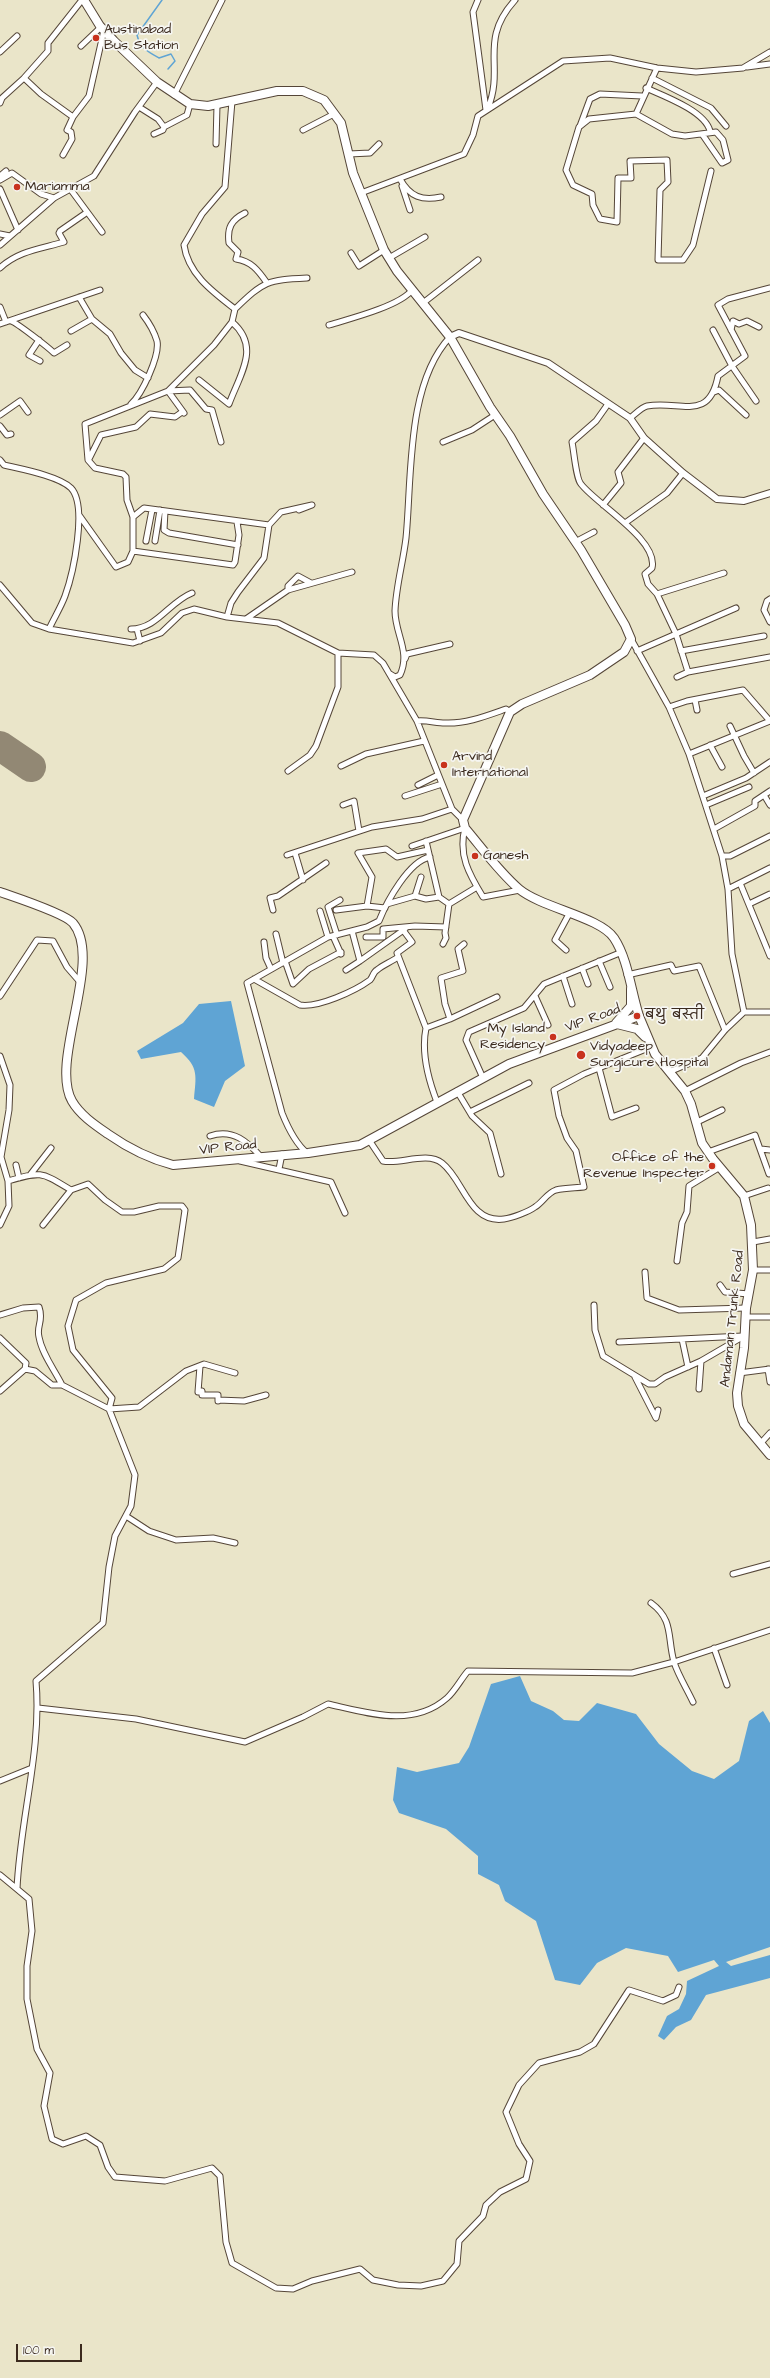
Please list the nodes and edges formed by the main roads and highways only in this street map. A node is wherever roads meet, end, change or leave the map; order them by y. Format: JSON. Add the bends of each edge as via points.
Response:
{"nodes":[{"id":1,"x":83,"y":0,"type":"edge"},
{"id":2,"x":0,"y":892,"type":"edge"},
{"id":3,"x":631,"y":989,"type":"junction"},
{"id":4,"x":639,"y":1016,"type":"junction"},
{"id":5,"x":616,"y":1024,"type":"junction"},
{"id":6,"x":650,"y":1045,"type":"junction"},
{"id":7,"x":770,"y":1455,"type":"edge"}],
"edges":[{"from":1,"to":3,"type":"main road","name":"Andaman Trunk Road","via":[[102,28],[157,82],[190,104],[217,105],[277,91],[302,91],[324,100],[341,123],[353,173],[384,250],[450,337],[495,415],[625,625],[631,639],[624,652],[590,675],[522,704],[510,712],[464,824],[520,890],[549,906],[605,929],[622,952]]},
{"from":2,"to":5,"type":"main road","name":"VIP Road","via":[[40,906],[73,922],[82,943],[80,982],[67,1071],[68,1091],[73,1102],[90,1121],[115,1139],[157,1161],[173,1165],[348,1148],[369,1140],[509,1064]]},
{"from":3,"to":4,"type":"main road","name":"Andaman Trunk Road"},
{"from":3,"to":5,"type":"main road","via":[[631,1006]]},
{"from":4,"to":5,"type":"main road","name":"VIP Road"},
{"from":4,"to":6,"type":"main road","name":"Andaman Trunk Road"},
{"from":5,"to":6,"type":"main road","via":[[637,1029]]},
{"from":6,"to":7,"type":"main road","name":"Andaman Trunk Road","via":[[663,1066],[685,1091],[702,1143],[744,1196],[753,1242],[753,1270],[746,1308],[737,1393],[744,1424]]}]}
